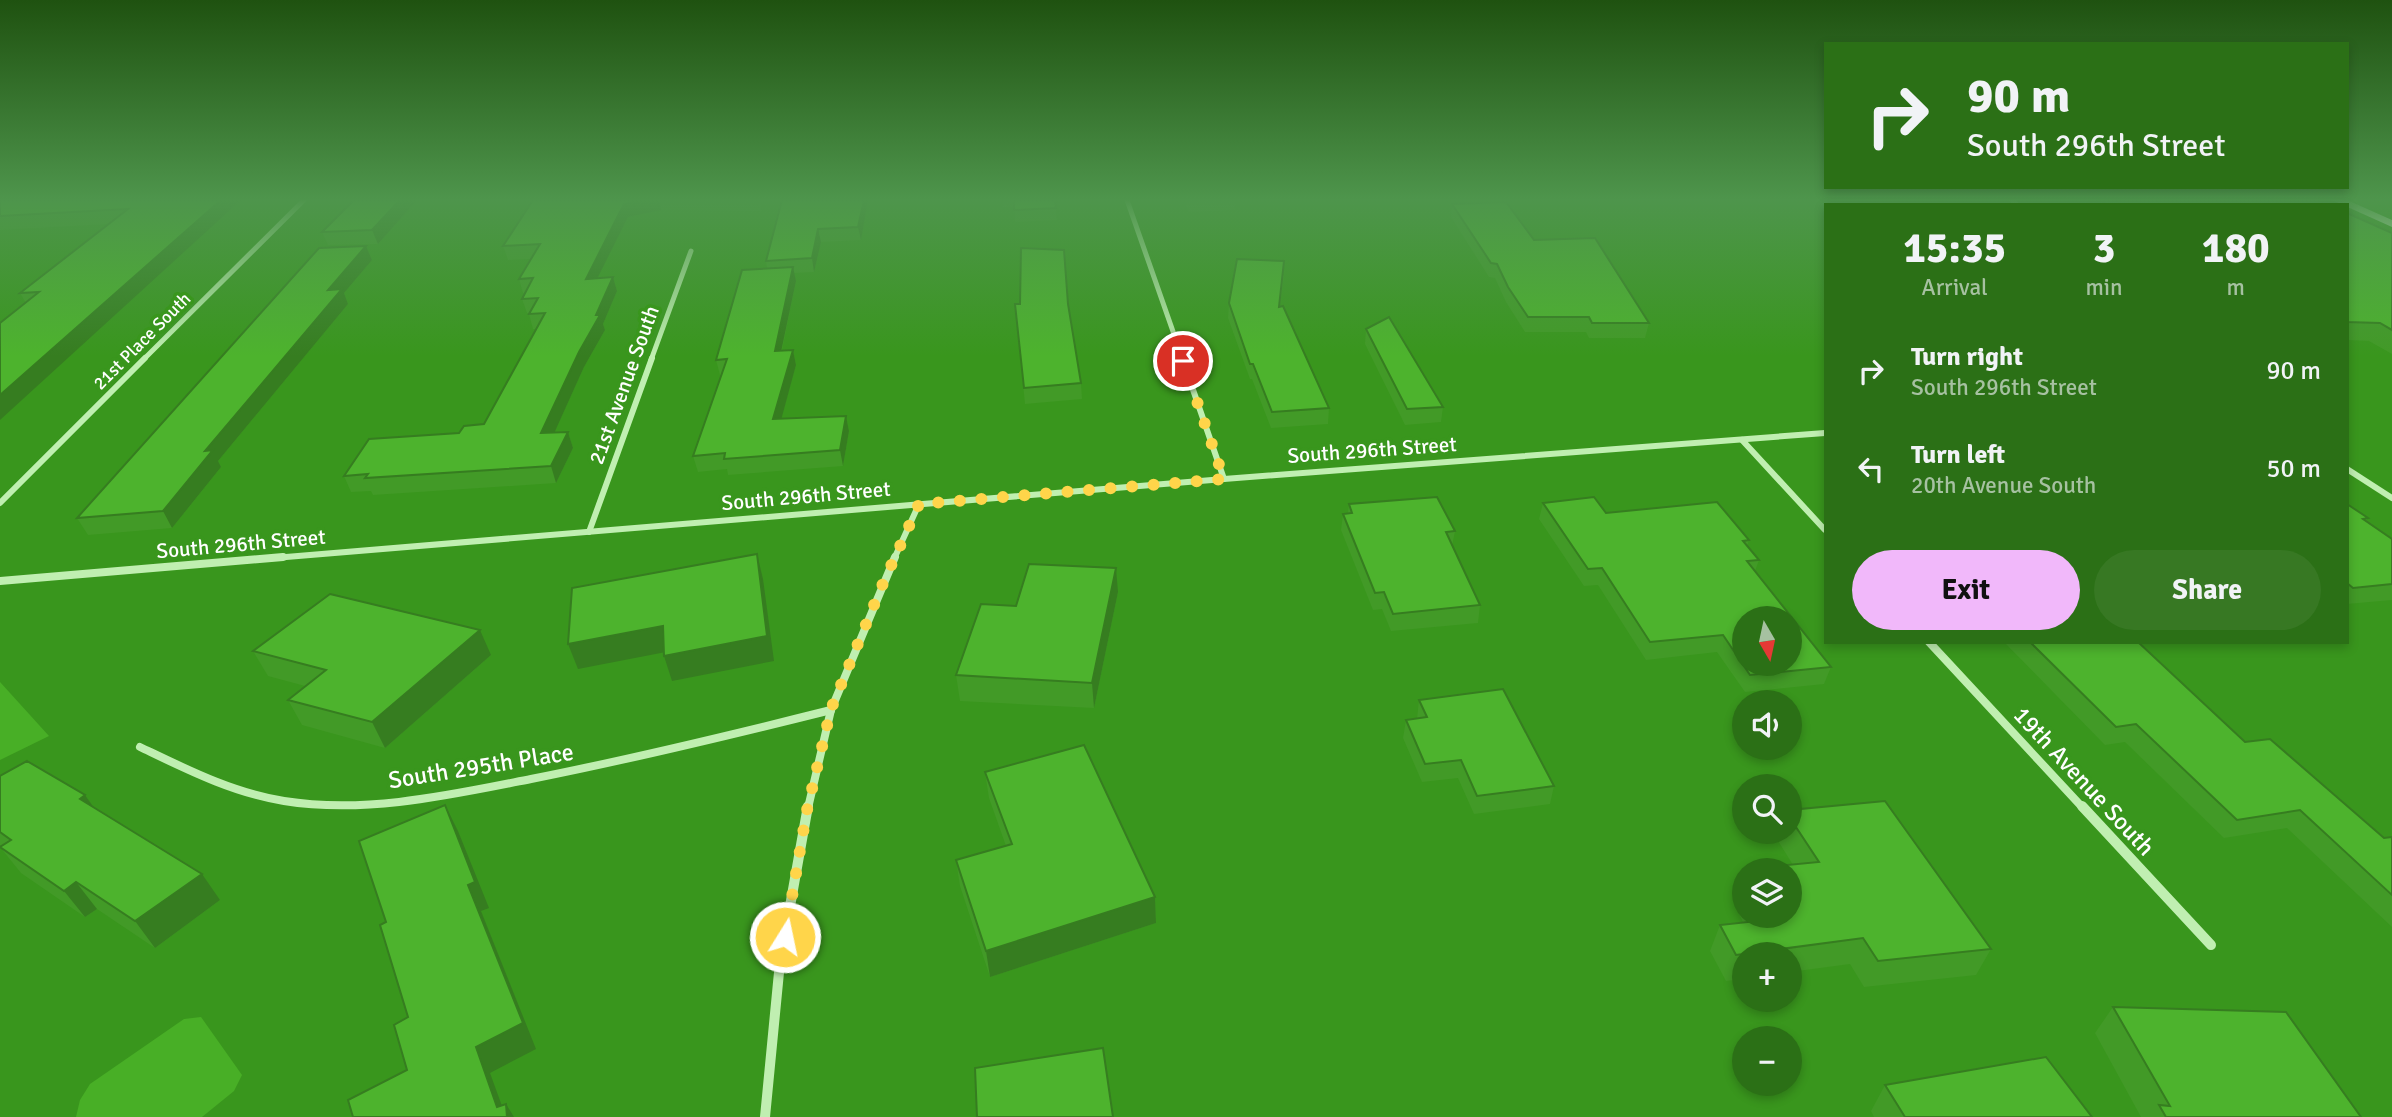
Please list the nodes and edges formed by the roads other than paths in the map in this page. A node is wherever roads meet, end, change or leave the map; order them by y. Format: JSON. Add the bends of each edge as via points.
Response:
{"nodes":[{"id":1,"x":252,"y":252,"type":"edge"},
{"id":2,"x":691,"y":252,"type":"edge"},
{"id":3,"x":1145,"y":252,"type":"edge"},
{"id":4,"x":1824,"y":432,"type":"edge"},
{"id":5,"x":1742,"y":440,"type":"junction"},
{"id":6,"x":2349,"y":471,"type":"edge"},
{"id":7,"x":1224,"y":479,"type":"junction"},
{"id":8,"x":2392,"y":498,"type":"edge"},
{"id":9,"x":0,"y":503,"type":"edge"},
{"id":10,"x":919,"y":504,"type":"junction"},
{"id":11,"x":1824,"y":529,"type":"edge"},
{"id":12,"x":589,"y":532,"type":"junction"},
{"id":13,"x":0,"y":582,"type":"edge"},
{"id":14,"x":1931,"y":644,"type":"edge"},
{"id":15,"x":831,"y":709,"type":"junction"},
{"id":16,"x":140,"y":747,"type":"dead end"},
{"id":17,"x":2211,"y":945,"type":"dead end"},
{"id":18,"x":765,"y":1117,"type":"edge"}],
"edges":[{"from":1,"to":9,"type":"street","name":"21st Place South"},
{"from":2,"to":12,"type":"street","name":"21st Avenue South"},
{"from":3,"to":7,"type":"street"},
{"from":4,"to":5,"type":"street","name":"South 296th Street"},
{"from":5,"to":7,"type":"street","name":"South 296th Street"},
{"from":5,"to":11,"type":"street"},
{"from":6,"to":8,"type":"street"},
{"from":7,"to":10,"type":"street","name":"South 296th Street"},
{"from":10,"to":12,"type":"street","name":"South 296th Street"},
{"from":10,"to":15,"type":"street"},
{"from":12,"to":13,"type":"street","name":"South 296th Street"},
{"from":14,"to":17,"type":"street","name":"19th Avenue South"},
{"from":15,"to":16,"type":"street","name":"South 295th Place","via":[[577,770],[481,789],[370,803],[321,804],[253,794],[224,786]]},
{"from":15,"to":18,"type":"street","via":[[807,810],[780,962]]}]}
